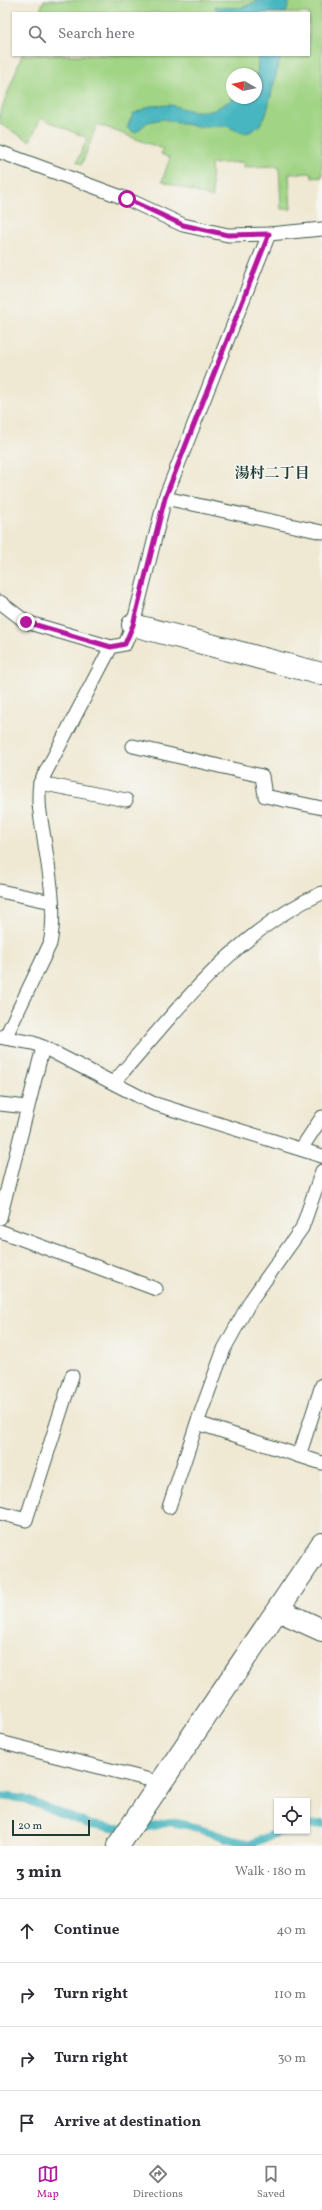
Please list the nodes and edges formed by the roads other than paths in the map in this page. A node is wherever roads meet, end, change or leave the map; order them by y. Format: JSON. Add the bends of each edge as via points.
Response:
{"nodes":[{"id":1,"x":0,"y":152,"type":"edge"},
{"id":2,"x":322,"y":229,"type":"edge"},
{"id":3,"x":269,"y":234,"type":"junction"},
{"id":4,"x":165,"y":498,"type":"junction"},
{"id":5,"x":322,"y":532,"type":"edge"},
{"id":6,"x":0,"y":602,"type":"edge"},
{"id":7,"x":133,"y":625,"type":"junction"},
{"id":8,"x":111,"y":647,"type":"junction"},
{"id":9,"x":322,"y":674,"type":"edge"},
{"id":10,"x":133,"y":746,"type":"dead end"},
{"id":11,"x":40,"y":783,"type":"junction"},
{"id":12,"x":126,"y":800,"type":"dead end"},
{"id":13,"x":322,"y":808,"type":"edge"},
{"id":14,"x":0,"y":891,"type":"edge"},
{"id":15,"x":322,"y":893,"type":"edge"},
{"id":16,"x":52,"y":902,"type":"junction"},
{"id":17,"x":3,"y":1037,"type":"edge"},
{"id":18,"x":43,"y":1047,"type":"junction"},
{"id":19,"x":114,"y":1082,"type":"junction"},
{"id":20,"x":0,"y":1104,"type":"edge"},
{"id":21,"x":27,"y":1107,"type":"junction"},
{"id":22,"x":322,"y":1117,"type":"edge"},
{"id":23,"x":301,"y":1149,"type":"junction"},
{"id":24,"x":322,"y":1156,"type":"edge"},
{"id":25,"x":322,"y":1171,"type":"edge"},
{"id":26,"x":0,"y":1218,"type":"edge"},
{"id":27,"x":0,"y":1231,"type":"edge"},
{"id":28,"x":156,"y":1289,"type":"dead end"},
{"id":29,"x":72,"y":1376,"type":"dead end"},
{"id":30,"x":322,"y":1385,"type":"edge"},
{"id":31,"x":197,"y":1423,"type":"junction"},
{"id":32,"x":299,"y":1456,"type":"junction"},
{"id":33,"x":322,"y":1463,"type":"edge"},
{"id":34,"x":169,"y":1507,"type":"dead end"},
{"id":35,"x":0,"y":1513,"type":"edge"},
{"id":36,"x":322,"y":1544,"type":"edge"},
{"id":37,"x":278,"y":1610,"type":"junction"},
{"id":38,"x":322,"y":1630,"type":"edge"},
{"id":39,"x":0,"y":1742,"type":"edge"},
{"id":40,"x":162,"y":1783,"type":"junction"},
{"id":41,"x":120,"y":1842,"type":"edge"}],
"edges":[{"from":1,"to":3,"type":"lane","via":[[127,199],[183,225],[228,235]]},
{"from":2,"to":3,"type":"lane"},
{"from":3,"to":4,"type":"lane"},
{"from":4,"to":5,"type":"lane"},
{"from":4,"to":7,"type":"lane"},
{"from":6,"to":8,"type":"lane","via":[[26,622]]},
{"from":7,"to":8,"type":"lane","via":[[125,644]]},
{"from":7,"to":9,"type":"street"},
{"from":8,"to":11,"type":"lane"},
{"from":10,"to":13,"type":"lane","via":[[262,776],[265,796]]},
{"from":11,"to":12,"type":"lane"},
{"from":11,"to":16,"type":"lane","via":[[38,799]]},
{"from":14,"to":16,"type":"lane"},
{"from":15,"to":19,"type":"lane","via":[[263,926],[210,975]]},
{"from":16,"to":17,"type":"lane","via":[[53,933],[50,944]]},
{"from":17,"to":18,"type":"lane"},
{"from":18,"to":19,"type":"lane"},
{"from":18,"to":21,"type":"lane"},
{"from":19,"to":23,"type":"lane","via":[[152,1103]]},
{"from":20,"to":21,"type":"lane"},
{"from":21,"to":26,"type":"lane"},
{"from":22,"to":23,"type":"lane"},
{"from":23,"to":24,"type":"lane"},
{"from":25,"to":31,"type":"lane","via":[[302,1228],[251,1300],[224,1349]]},
{"from":27,"to":28,"type":"lane"},
{"from":29,"to":35,"type":"lane","via":[[26,1520]]},
{"from":30,"to":32,"type":"lane"},
{"from":31,"to":32,"type":"lane"},
{"from":31,"to":34,"type":"lane"},
{"from":32,"to":33,"type":"lane"},
{"from":36,"to":37,"type":"street"},
{"from":37,"to":38,"type":"street"},
{"from":37,"to":40,"type":"street"},
{"from":39,"to":40,"type":"lane"},
{"from":40,"to":41,"type":"street"}]}
